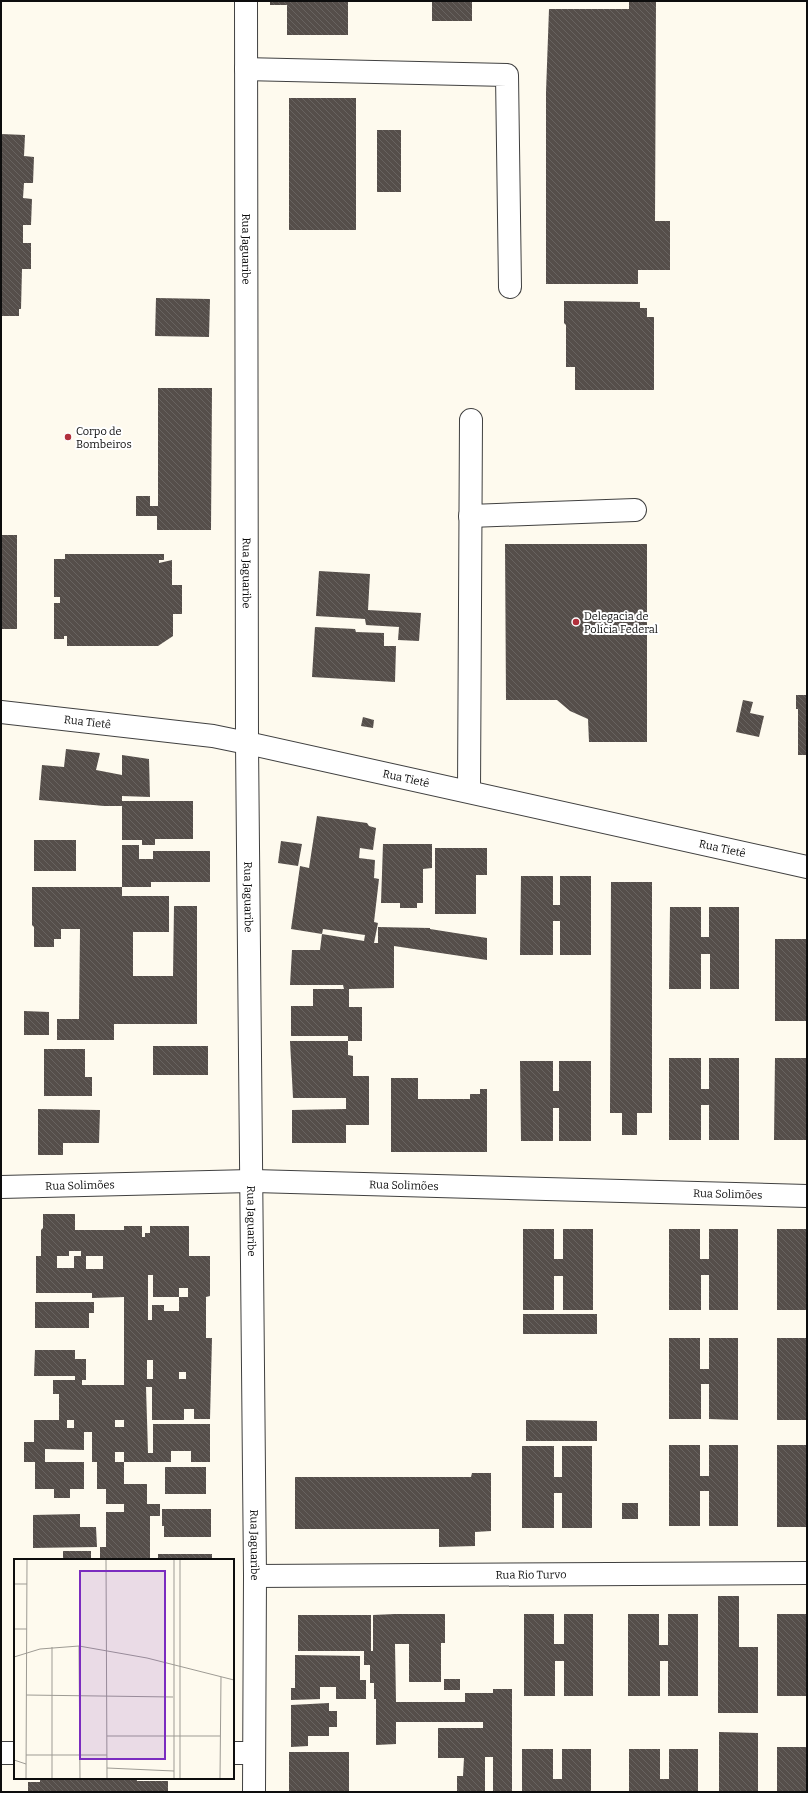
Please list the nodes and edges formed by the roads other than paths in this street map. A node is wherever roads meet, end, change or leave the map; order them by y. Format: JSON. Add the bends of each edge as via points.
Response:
{"nodes":[{"id":1,"x":246,"y":1,"type":"edge"},
{"id":2,"x":246,"y":69,"type":"junction"},
{"id":3,"x":510,"y":287,"type":"dead end"},
{"id":4,"x":471,"y":420,"type":"dead end"},
{"id":5,"x":635,"y":510,"type":"dead end"},
{"id":6,"x":470,"y":516,"type":"junction"},
{"id":7,"x":1,"y":712,"type":"edge"},
{"id":8,"x":247,"y":742,"type":"junction"},
{"id":9,"x":469,"y":791,"type":"junction"},
{"id":10,"x":807,"y":867,"type":"edge"},
{"id":11,"x":251,"y":1181,"type":"junction"},
{"id":12,"x":1,"y":1186,"type":"edge"},
{"id":13,"x":807,"y":1196,"type":"edge"},
{"id":14,"x":807,"y":1573,"type":"edge"},
{"id":15,"x":255,"y":1576,"type":"junction"},
{"id":16,"x":1,"y":1753,"type":"edge"},
{"id":17,"x":14,"y":1753,"type":"edge"},
{"id":18,"x":244,"y":1753,"type":"edge"},
{"id":19,"x":254,"y":1792,"type":"edge"}],
"edges":[{"from":1,"to":2,"type":"street","name":"Rua Jaguaribe"},
{"from":2,"to":3,"type":"street","via":[[507,75]]},
{"from":2,"to":8,"type":"street","name":"Rua Jaguaribe"},
{"from":4,"to":6,"type":"street"},
{"from":5,"to":6,"type":"street"},
{"from":6,"to":9,"type":"street"},
{"from":7,"to":8,"type":"street","name":"Rua Tietê"},
{"from":8,"to":9,"type":"street","name":"Rua Tietê"},
{"from":8,"to":11,"type":"street","name":"Rua Jaguaribe"},
{"from":9,"to":10,"type":"street","name":"Rua Tietê"},
{"from":11,"to":12,"type":"street","name":"Rua Solimões"},
{"from":11,"to":13,"type":"street","name":"Rua Solimões"},
{"from":11,"to":15,"type":"street","name":"Rua Jaguaribe"},
{"from":14,"to":15,"type":"street","name":"Rua Rio Turvo"},
{"from":15,"to":18,"type":"street","name":"Rua Jaguaribe"},
{"from":16,"to":17,"type":"street"},
{"from":18,"to":19,"type":"street","name":"Rua Jaguaribe"}]}
